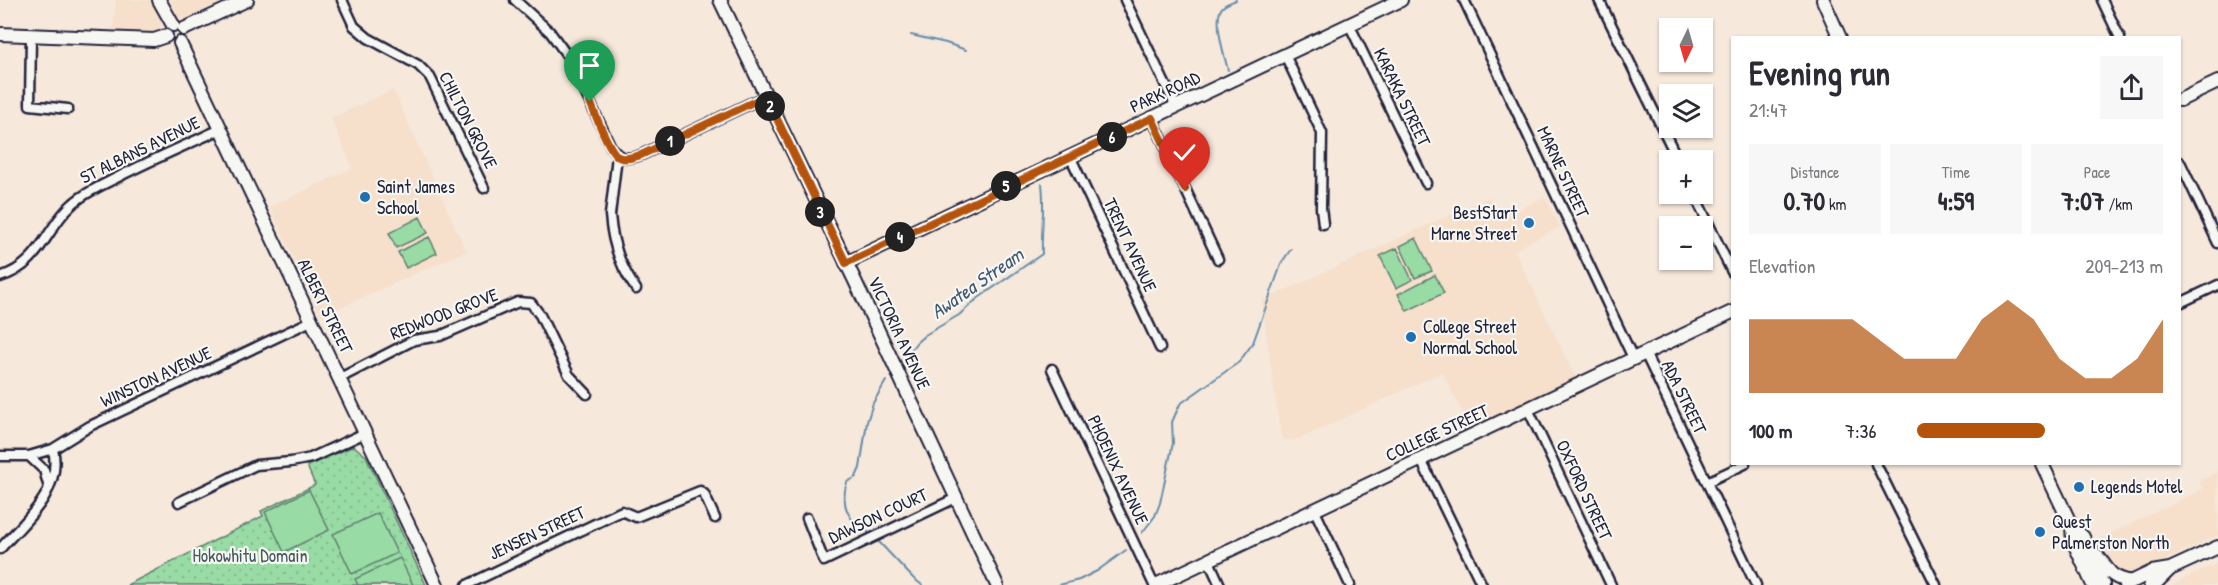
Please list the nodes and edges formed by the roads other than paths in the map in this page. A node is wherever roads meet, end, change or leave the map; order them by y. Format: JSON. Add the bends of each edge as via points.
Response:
{"nodes":[{"id":1,"x":159,"y":0,"type":"edge"},
{"id":2,"x":247,"y":0,"type":"edge"},
{"id":3,"x":342,"y":0,"type":"edge"},
{"id":4,"x":515,"y":0,"type":"edge"},
{"id":5,"x":720,"y":0,"type":"edge"},
{"id":6,"x":1125,"y":0,"type":"edge"},
{"id":7,"x":1401,"y":0,"type":"edge"},
{"id":8,"x":1464,"y":0,"type":"edge"},
{"id":9,"x":1599,"y":0,"type":"edge"},
{"id":10,"x":1822,"y":0,"type":"edge"},
{"id":11,"x":2102,"y":0,"type":"edge"},
{"id":12,"x":1349,"y":24,"type":"junction"},
{"id":13,"x":174,"y":30,"type":"junction"},
{"id":14,"x":0,"y":34,"type":"edge"},
{"id":15,"x":31,"y":36,"type":"junction"},
{"id":16,"x":1839,"y":36,"type":"edge"},
{"id":17,"x":2119,"y":36,"type":"edge"},
{"id":18,"x":1285,"y":55,"type":"junction"},
{"id":19,"x":2218,"y":82,"type":"edge"},
{"id":20,"x":766,"y":96,"type":"junction"},
{"id":21,"x":2181,"y":100,"type":"edge"},
{"id":22,"x":1176,"y":107,"type":"junction"},
{"id":23,"x":68,"y":109,"type":"dead end"},
{"id":24,"x":1152,"y":118,"type":"junction"},
{"id":25,"x":221,"y":129,"type":"junction"},
{"id":26,"x":1673,"y":150,"type":"edge"},
{"id":27,"x":617,"y":156,"type":"junction"},
{"id":28,"x":1070,"y":156,"type":"junction"},
{"id":29,"x":2181,"y":164,"type":"edge"},
{"id":30,"x":1426,"y":183,"type":"dead end"},
{"id":31,"x":484,"y":188,"type":"dead end"},
{"id":32,"x":1699,"y":204,"type":"edge"},
{"id":33,"x":1323,"y":224,"type":"dead end"},
{"id":34,"x":2218,"y":243,"type":"edge"},
{"id":35,"x":1218,"y":259,"type":"dead end"},
{"id":36,"x":846,"y":263,"type":"junction"},
{"id":37,"x":1731,"y":270,"type":"edge"},
{"id":38,"x":0,"y":277,"type":"edge"},
{"id":39,"x":2218,"y":285,"type":"edge"},
{"id":40,"x":636,"y":289,"type":"dead end"},
{"id":41,"x":2181,"y":303,"type":"edge"},
{"id":42,"x":1731,"y":312,"type":"edge"},
{"id":43,"x":311,"y":321,"type":"junction"},
{"id":44,"x":1160,"y":348,"type":"dead end"},
{"id":45,"x":1639,"y":355,"type":"junction"},
{"id":46,"x":1052,"y":369,"type":"dead end"},
{"id":47,"x":340,"y":378,"type":"junction"},
{"id":48,"x":587,"y":394,"type":"dead end"},
{"id":49,"x":1528,"y":409,"type":"junction"},
{"id":50,"x":365,"y":433,"type":"junction"},
{"id":51,"x":53,"y":449,"type":"junction"},
{"id":52,"x":0,"y":456,"type":"edge"},
{"id":53,"x":29,"y":456,"type":"junction"},
{"id":54,"x":1421,"y":460,"type":"junction"},
{"id":55,"x":1743,"y":465,"type":"edge"},
{"id":56,"x":1876,"y":465,"type":"edge"},
{"id":57,"x":2042,"y":465,"type":"edge"},
{"id":58,"x":1707,"y":482,"type":"junction"},
{"id":59,"x":50,"y":489,"type":"junction"},
{"id":60,"x":956,"y":498,"type":"junction"},
{"id":61,"x":179,"y":502,"type":"dead end"},
{"id":62,"x":1315,"y":511,"type":"junction"},
{"id":63,"x":715,"y":518,"type":"dead end"},
{"id":64,"x":807,"y":518,"type":"dead end"},
{"id":65,"x":2072,"y":527,"type":"junction"},
{"id":66,"x":2218,"y":547,"type":"edge"},
{"id":67,"x":2088,"y":548,"type":"junction"},
{"id":68,"x":0,"y":549,"type":"edge"},
{"id":69,"x":1209,"y":561,"type":"junction"},
{"id":70,"x":2170,"y":569,"type":"junction"},
{"id":71,"x":2086,"y":570,"type":"junction"},
{"id":72,"x":2129,"y":583,"type":"edge"},
{"id":73,"x":437,"y":585,"type":"edge"},
{"id":74,"x":467,"y":585,"type":"edge"},
{"id":75,"x":997,"y":585,"type":"edge"},
{"id":76,"x":1155,"y":585,"type":"edge"},
{"id":77,"x":1220,"y":585,"type":"edge"},
{"id":78,"x":1350,"y":585,"type":"edge"},
{"id":79,"x":1482,"y":585,"type":"edge"},
{"id":80,"x":1611,"y":585,"type":"edge"},
{"id":81,"x":1756,"y":585,"type":"edge"},
{"id":82,"x":1936,"y":585,"type":"edge"},
{"id":83,"x":2084,"y":585,"type":"edge"},
{"id":84,"x":2093,"y":585,"type":"edge"},
{"id":85,"x":2103,"y":585,"type":"edge"},
{"id":86,"x":2150,"y":585,"type":"edge"}],
"edges":[{"from":1,"to":13,"type":"street"},
{"from":2,"to":13,"type":"street"},
{"from":3,"to":31,"type":"street","name":"CHILTON GROVE","via":[[354,27],[418,65],[430,77]]},
{"from":4,"to":27,"type":"street","via":[[550,32],[569,58]]},
{"from":5,"to":20,"type":"street","name":"VICTORIA AVENUE"},
{"from":6,"to":22,"type":"street"},
{"from":7,"to":12,"type":"street","name":"PARK ROAD"},
{"from":8,"to":45,"type":"street","name":"MARNE STREET"},
{"from":9,"to":26,"type":"street"},
{"from":10,"to":16,"type":"street"},
{"from":11,"to":17,"type":"street"},
{"from":12,"to":18,"type":"street","name":"PARK ROAD"},
{"from":12,"to":30,"type":"street","name":"KARAKA STREET"},
{"from":13,"to":15,"type":"street","via":[[154,40]]},
{"from":13,"to":25,"type":"street","name":"ALBERT STREET","via":[[185,38],[180,43]]},
{"from":14,"to":15,"type":"street"},
{"from":15,"to":23,"type":"street","via":[[30,105]]},
{"from":18,"to":22,"type":"street","name":"PARK ROAD"},
{"from":18,"to":33,"type":"street","via":[[1322,133]]},
{"from":19,"to":21,"type":"street"},
{"from":20,"to":27,"type":"street","via":[[641,155]]},
{"from":20,"to":36,"type":"street","name":"VICTORIA AVENUE"},
{"from":22,"to":24,"type":"street","name":"PARK ROAD"},
{"from":24,"to":28,"type":"street","name":"PARK ROAD"},
{"from":24,"to":35,"type":"street"},
{"from":25,"to":38,"type":"street","name":"ST ALBANS AVENUE","via":[[77,199],[24,267]]},
{"from":25,"to":43,"type":"street","name":"ALBERT STREET"},
{"from":27,"to":40,"type":"street","via":[[610,225],[617,252]]},
{"from":28,"to":36,"type":"street","name":"PARK ROAD"},
{"from":28,"to":44,"type":"street","name":"TRENT AVENUE"},
{"from":29,"to":34,"type":"street"},
{"from":32,"to":37,"type":"street"},
{"from":36,"to":60,"type":"street","name":"VICTORIA AVENUE"},
{"from":39,"to":41,"type":"street"},
{"from":42,"to":45,"type":"street","name":"COLLEGE STREET"},
{"from":43,"to":47,"type":"street","name":"ALBERT STREET"},
{"from":43,"to":51,"type":"street","name":"WINSTON AVENUE","via":[[90,426]]},
{"from":45,"to":49,"type":"street","name":"COLLEGE STREET"},
{"from":45,"to":58,"type":"street","name":"ADA STREET"},
{"from":46,"to":76,"type":"street","name":"PHOENIX AVENUE"},
{"from":47,"to":48,"type":"street","name":"REDWOOD GROVE","via":[[414,340],[440,336],[518,302],[531,303],[540,315],[569,375]]},
{"from":47,"to":50,"type":"street","name":"ALBERT STREET"},
{"from":49,"to":54,"type":"street","name":"COLLEGE STREET"},
{"from":49,"to":80,"type":"street","name":"OXFORD STREET"},
{"from":50,"to":61,"type":"street","via":[[312,458],[256,465]]},
{"from":50,"to":73,"type":"street","name":"ALBERT STREET"},
{"from":51,"to":53,"type":"street","name":"WINSTON AVENUE"},
{"from":51,"to":59,"type":"street"},
{"from":52,"to":53,"type":"street","name":"WINSTON AVENUE"},
{"from":53,"to":59,"type":"street","via":[[44,470]]},
{"from":54,"to":62,"type":"street","name":"COLLEGE STREET"},
{"from":54,"to":79,"type":"street"},
{"from":55,"to":58,"type":"street"},
{"from":56,"to":82,"type":"street"},
{"from":57,"to":65,"type":"street"},
{"from":58,"to":81,"type":"street","name":"ADA STREET"},
{"from":59,"to":68,"type":"street"},
{"from":60,"to":64,"type":"street","name":"DAWSON COURT","via":[[824,561]]},
{"from":60,"to":75,"type":"street","name":"VICTORIA AVENUE"},
{"from":62,"to":69,"type":"street","name":"COLLEGE STREET"},
{"from":62,"to":78,"type":"street"},
{"from":63,"to":74,"type":"street","name":"JENSEN STREET","via":[[700,491],[636,517],[622,512]]},
{"from":65,"to":67,"type":"street"},
{"from":65,"to":71,"type":"street","via":[[2073,541]]},
{"from":66,"to":70,"type":"street"},
{"from":67,"to":72,"type":"street","via":[[2112,575]]},
{"from":67,"to":85,"type":"street"},
{"from":69,"to":76,"type":"street","name":"COLLEGE STREET"},
{"from":69,"to":77,"type":"street"},
{"from":70,"to":72,"type":"street"},
{"from":70,"to":86,"type":"street"},
{"from":71,"to":83,"type":"street"},
{"from":71,"to":84,"type":"street"}]}
